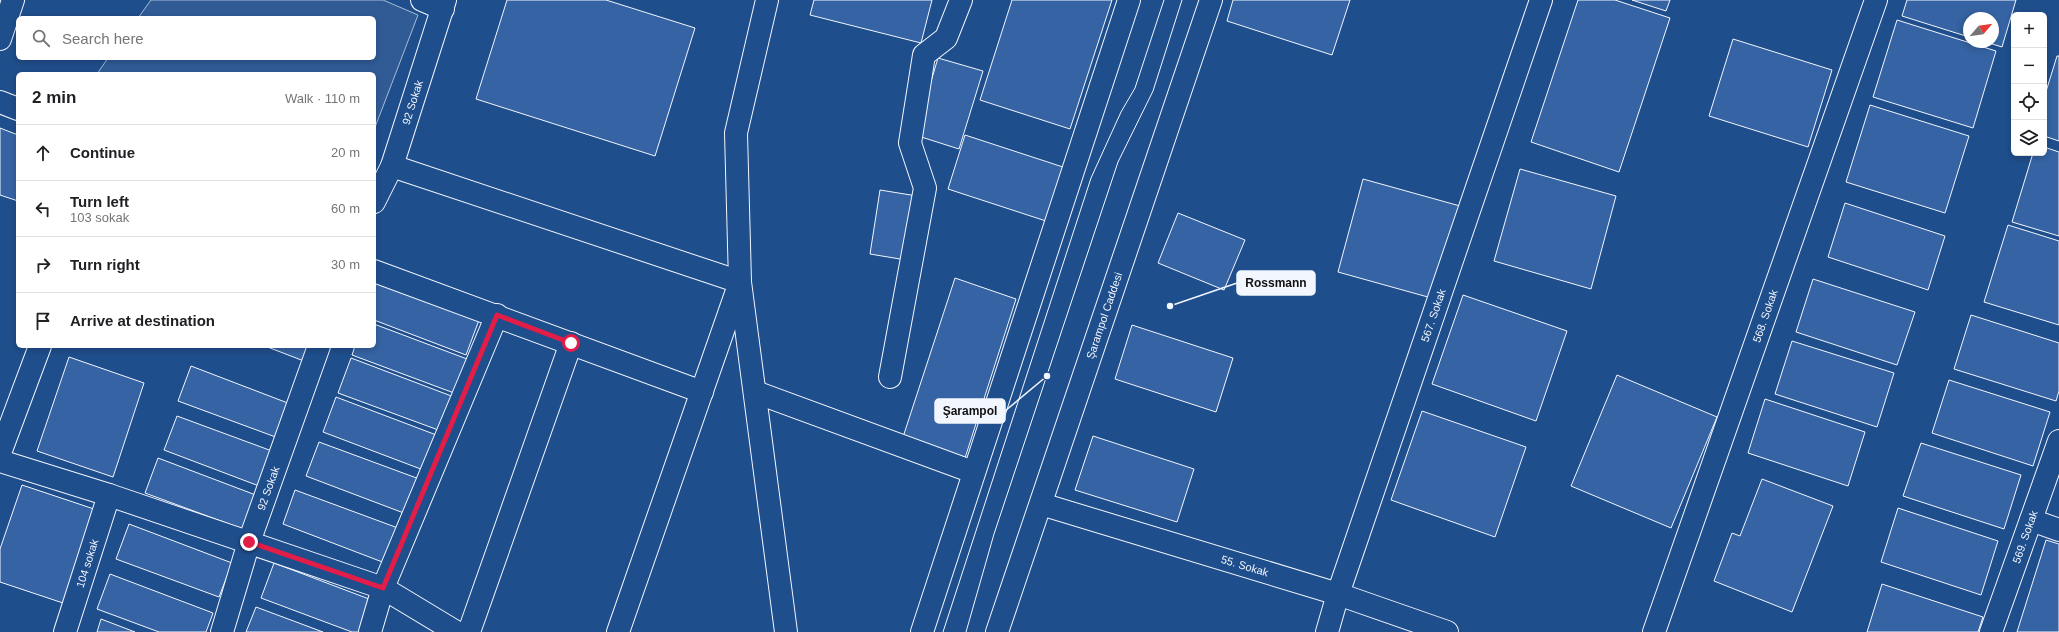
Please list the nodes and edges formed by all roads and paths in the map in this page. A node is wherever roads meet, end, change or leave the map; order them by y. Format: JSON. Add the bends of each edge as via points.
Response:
{"nodes":[{"id":1,"x":13,"y":0,"type":"edge"},
{"id":2,"x":422,"y":0,"type":"edge"},
{"id":3,"x":767,"y":0,"type":"edge"},
{"id":4,"x":961,"y":0,"type":"edge"},
{"id":5,"x":1129,"y":0,"type":"edge"},
{"id":6,"x":1211,"y":0,"type":"edge"},
{"id":7,"x":1541,"y":0,"type":"edge"},
{"id":8,"x":1876,"y":0,"type":"edge"},
{"id":9,"x":444,"y":4,"type":"edge"},
{"id":10,"x":0,"y":39,"type":"edge"},
{"id":11,"x":0,"y":102,"type":"edge"},
{"id":12,"x":16,"y":108,"type":"edge"},
{"id":13,"x":392,"y":166,"type":"junction"},
{"id":14,"x":376,"y":198,"type":"edge"},
{"id":15,"x":376,"y":272,"type":"edge"},
{"id":16,"x":740,"y":282,"type":"junction"},
{"id":17,"x":497,"y":315,"type":"junction"},
{"id":18,"x":571,"y":343,"type":"junction"},
{"id":19,"x":39,"y":348,"type":"edge"},
{"id":20,"x":318,"y":348,"type":"edge"},
{"id":21,"x":890,"y":377,"type":"dead end"},
{"id":22,"x":702,"y":392,"type":"junction"},
{"id":23,"x":755,"y":392,"type":"junction"},
{"id":24,"x":2059,"y":441,"type":"edge"},
{"id":25,"x":0,"y":453,"type":"edge"},
{"id":26,"x":0,"y":461,"type":"edge"},
{"id":27,"x":974,"y":472,"type":"junction"},
{"id":28,"x":109,"y":495,"type":"junction"},
{"id":29,"x":1041,"y":504,"type":"junction"},
{"id":30,"x":2031,"y":520,"type":"junction"},
{"id":31,"x":2059,"y":530,"type":"edge"},
{"id":32,"x":249,"y":542,"type":"junction"},
{"id":33,"x":383,"y":588,"type":"junction"},
{"id":34,"x":1338,"y":594,"type":"junction"},
{"id":35,"x":65,"y":632,"type":"edge"},
{"id":36,"x":222,"y":632,"type":"edge"},
{"id":37,"x":370,"y":632,"type":"edge"},
{"id":38,"x":456,"y":632,"type":"edge"},
{"id":39,"x":469,"y":632,"type":"edge"},
{"id":40,"x":618,"y":632,"type":"edge"},
{"id":41,"x":786,"y":632,"type":"edge"},
{"id":42,"x":922,"y":632,"type":"edge"},
{"id":43,"x":997,"y":632,"type":"edge"},
{"id":44,"x":1327,"y":632,"type":"edge"},
{"id":45,"x":1447,"y":632,"type":"edge"},
{"id":46,"x":1654,"y":632,"type":"edge"},
{"id":47,"x":1991,"y":632,"type":"edge"}],
"edges":[{"from":1,"to":10,"type":"street"},
{"from":2,"to":9,"type":"street"},
{"from":3,"to":16,"type":"street","via":[[736,133]]},
{"from":4,"to":21,"type":"street","via":[[946,38],[924,55],[910,143],[925,188]]},
{"from":5,"to":27,"type":"street"},
{"from":6,"to":29,"type":"street","name":"Şarampol Caddesi"},
{"from":7,"to":34,"type":"street","name":"567. Sokak"},
{"from":8,"to":46,"type":"street","name":"568. Sokak"},
{"from":9,"to":13,"type":"street","name":"92 Sokak"},
{"from":11,"to":12,"type":"street"},
{"from":13,"to":14,"type":"street","name":"92 Sokak"},
{"from":13,"to":16,"type":"street"},
{"from":15,"to":17,"type":"street"},
{"from":16,"to":22,"type":"street"},
{"from":16,"to":23,"type":"street"},
{"from":17,"to":18,"type":"street"},
{"from":17,"to":33,"type":"street"},
{"from":18,"to":22,"type":"street"},
{"from":18,"to":39,"type":"street"},
{"from":19,"to":25,"type":"street"},
{"from":20,"to":32,"type":"street","name":"92 Sokak"},
{"from":22,"to":40,"type":"street"},
{"from":23,"to":27,"type":"street"},
{"from":23,"to":41,"type":"street"},
{"from":24,"to":30,"type":"street","name":"569. Sokak"},
{"from":26,"to":28,"type":"street"},
{"from":27,"to":42,"type":"street"},
{"from":28,"to":32,"type":"street"},
{"from":28,"to":35,"type":"street","name":"104 sokak"},
{"from":29,"to":34,"type":"street","name":"55. Sokak"},
{"from":29,"to":43,"type":"street","name":"Şarampol Caddesi"},
{"from":30,"to":31,"type":"street"},
{"from":30,"to":47,"type":"street","name":"569. Sokak"},
{"from":32,"to":33,"type":"street"},
{"from":32,"to":36,"type":"street","name":"92 Sokak"},
{"from":33,"to":37,"type":"street"},
{"from":33,"to":38,"type":"street"},
{"from":34,"to":44,"type":"street","name":"567. Sokak"},
{"from":34,"to":45,"type":"street","name":"55. Sokak"}]}
